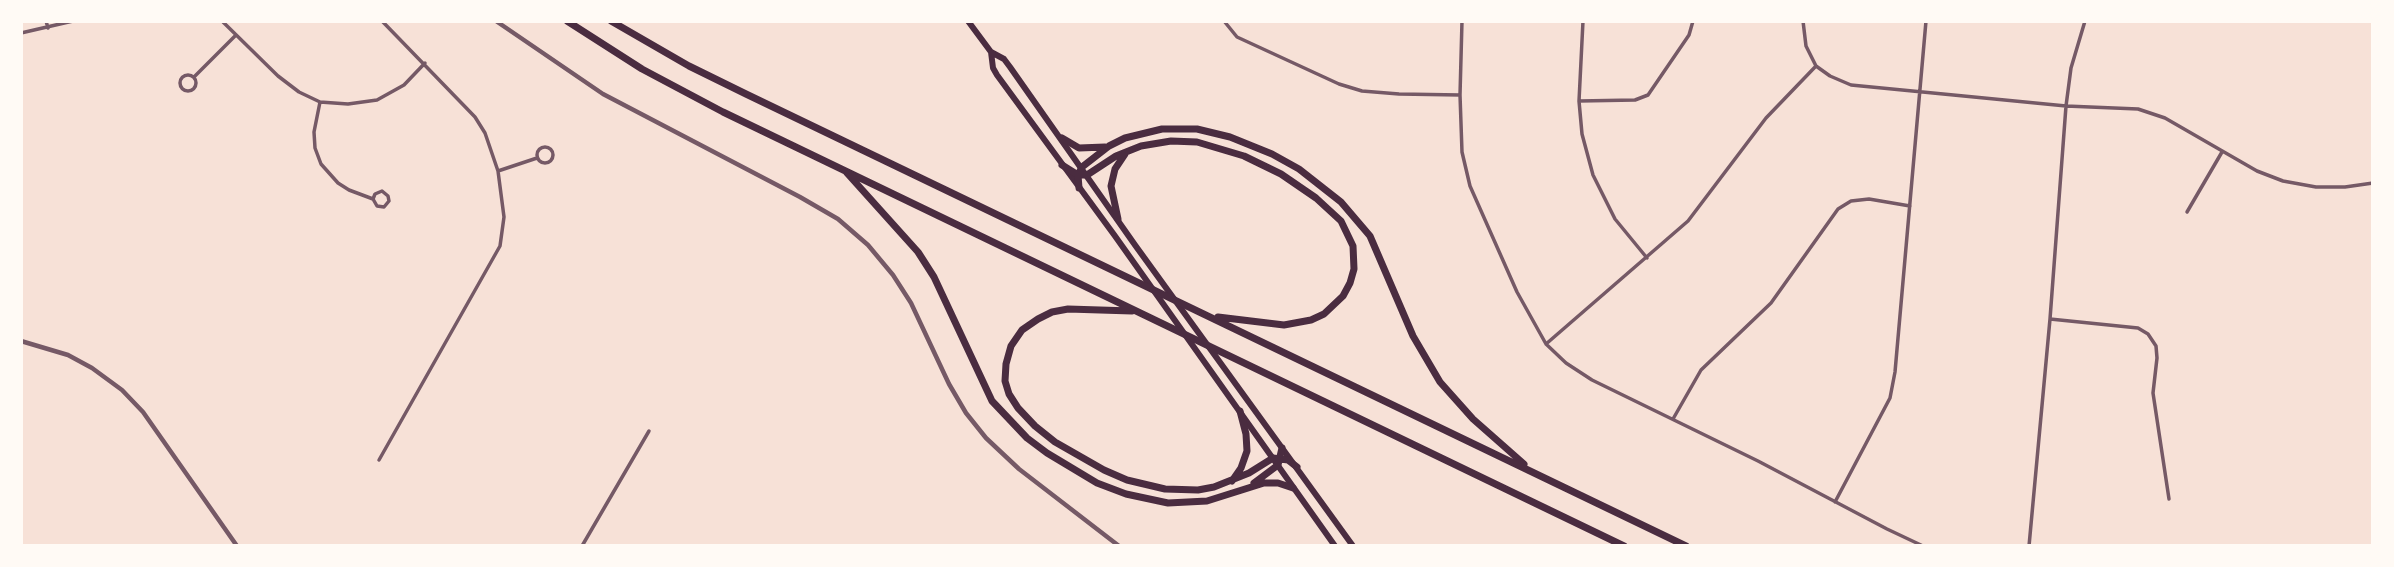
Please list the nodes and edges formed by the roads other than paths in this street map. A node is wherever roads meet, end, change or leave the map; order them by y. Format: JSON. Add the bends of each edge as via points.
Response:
{"nodes":[{"id":1,"x":46,"y":21,"type":"edge"},
{"id":2,"x":73,"y":21,"type":"edge"},
{"id":3,"x":222,"y":21,"type":"edge"},
{"id":4,"x":382,"y":21,"type":"edge"},
{"id":5,"x":496,"y":21,"type":"edge"},
{"id":6,"x":567,"y":21,"type":"edge"},
{"id":7,"x":611,"y":21,"type":"edge"},
{"id":8,"x":968,"y":21,"type":"edge"},
{"id":9,"x":1224,"y":21,"type":"edge"},
{"id":10,"x":1462,"y":21,"type":"edge"},
{"id":11,"x":1583,"y":21,"type":"edge"},
{"id":12,"x":1693,"y":21,"type":"edge"},
{"id":13,"x":1803,"y":21,"type":"edge"},
{"id":14,"x":1926,"y":21,"type":"edge"},
{"id":15,"x":2085,"y":21,"type":"edge"},
{"id":16,"x":48,"y":28,"type":"junction"},
{"id":17,"x":21,"y":33,"type":"edge"},
{"id":18,"x":236,"y":35,"type":"junction"},
{"id":19,"x":991,"y":52,"type":"junction"},
{"id":20,"x":425,"y":63,"type":"junction"},
{"id":21,"x":1816,"y":66,"type":"junction"},
{"id":22,"x":194,"y":78,"type":"junction"},
{"id":23,"x":1918,"y":92,"type":"junction"},
{"id":24,"x":1460,"y":95,"type":"junction"},
{"id":25,"x":1579,"y":101,"type":"junction"},
{"id":26,"x":320,"y":102,"type":"junction"},
{"id":27,"x":2066,"y":106,"type":"junction"},
{"id":28,"x":1062,"y":138,"type":"junction"},
{"id":29,"x":1109,"y":146,"type":"junction"},
{"id":30,"x":1128,"y":151,"type":"junction"},
{"id":31,"x":2222,"y":152,"type":"junction"},
{"id":32,"x":537,"y":158,"type":"junction"},
{"id":33,"x":1062,"y":165,"type":"junction"},
{"id":34,"x":844,"y":170,"type":"junction"},
{"id":35,"x":498,"y":171,"type":"junction"},
{"id":36,"x":1080,"y":171,"type":"junction"},
{"id":37,"x":1087,"y":175,"type":"junction"},
{"id":38,"x":2373,"y":183,"type":"edge"},
{"id":39,"x":1079,"y":188,"type":"junction"},
{"id":40,"x":373,"y":199,"type":"junction"},
{"id":41,"x":1910,"y":206,"type":"junction"},
{"id":42,"x":2187,"y":212,"type":"dead end"},
{"id":43,"x":1118,"y":219,"type":"junction"},
{"id":44,"x":1647,"y":258,"type":"junction"},
{"id":45,"x":1137,"y":311,"type":"junction"},
{"id":46,"x":1208,"y":316,"type":"junction"},
{"id":47,"x":2050,"y":319,"type":"junction"},
{"id":48,"x":21,"y":341,"type":"edge"},
{"id":49,"x":1545,"y":344,"type":"junction"},
{"id":50,"x":1240,"y":411,"type":"junction"},
{"id":51,"x":1674,"y":419,"type":"junction"},
{"id":52,"x":649,"y":431,"type":"dead end"},
{"id":53,"x":1282,"y":447,"type":"junction"},
{"id":54,"x":379,"y":460,"type":"dead end"},
{"id":55,"x":1277,"y":460,"type":"junction"},
{"id":56,"x":1297,"y":467,"type":"junction"},
{"id":57,"x":1533,"y":472,"type":"junction"},
{"id":58,"x":1231,"y":481,"type":"junction"},
{"id":59,"x":1250,"y":486,"type":"junction"},
{"id":60,"x":1293,"y":488,"type":"junction"},
{"id":61,"x":2169,"y":499,"type":"dead end"},
{"id":62,"x":1835,"y":502,"type":"junction"},
{"id":63,"x":237,"y":546,"type":"edge"},
{"id":64,"x":582,"y":546,"type":"edge"},
{"id":65,"x":1119,"y":546,"type":"edge"},
{"id":66,"x":1335,"y":546,"type":"edge"},
{"id":67,"x":1353,"y":546,"type":"edge"},
{"id":68,"x":1624,"y":546,"type":"edge"},
{"id":69,"x":1686,"y":546,"type":"edge"},
{"id":70,"x":1923,"y":546,"type":"edge"},
{"id":71,"x":2029,"y":546,"type":"edge"}],
"edges":[{"from":1,"to":16,"type":"street"},
{"from":2,"to":16,"type":"street"},
{"from":3,"to":18,"type":"street"},
{"from":4,"to":20,"type":"street"},
{"from":5,"to":65,"type":"street","via":[[603,94],[838,219],[868,245],[899,284],[965,413],[986,438]]},
{"from":6,"to":34,"type":"highway","via":[[682,91]]},
{"from":7,"to":46,"type":"highway","via":[[712,77]]},
{"from":8,"to":19,"type":"main road"},
{"from":9,"to":24,"type":"street","via":[[1237,37],[1339,84],[1362,91]]},
{"from":10,"to":24,"type":"street"},
{"from":11,"to":25,"type":"street"},
{"from":12,"to":25,"type":"street","via":[[1689,35],[1648,94],[1635,100]]},
{"from":13,"to":21,"type":"street","via":[[1806,46]]},
{"from":14,"to":23,"type":"street"},
{"from":15,"to":27,"type":"street"},
{"from":16,"to":17,"type":"street"},
{"from":18,"to":22,"type":"street"},
{"from":18,"to":26,"type":"street","via":[[278,76]]},
{"from":19,"to":28,"type":"main road","via":[[1010,66]]},
{"from":19,"to":33,"type":"main road","via":[[997,75]]},
{"from":20,"to":26,"type":"street","via":[[385,97],[367,103]]},
{"from":20,"to":35,"type":"street","via":[[475,117]]},
{"from":21,"to":23,"type":"street","via":[[1851,85]]},
{"from":21,"to":44,"type":"street","via":[[1766,118],[1688,221]]},
{"from":22,"to":22,"type":"street","via":[[187,75],[180,83],[184,89],[193,89]]},
{"from":23,"to":27,"type":"street"},
{"from":23,"to":41,"type":"street"},
{"from":24,"to":49,"type":"street","via":[[1461,152],[1470,186]]},
{"from":25,"to":44,"type":"street","via":[[1592,175],[1615,219]]},
{"from":26,"to":40,"type":"street","via":[[314,132],[321,164],[338,183]]},
{"from":27,"to":31,"type":"street","via":[[2138,109],[2165,118]]},
{"from":27,"to":47,"type":"street"},
{"from":28,"to":29,"type":"highway","via":[[1087,149]]},
{"from":28,"to":36,"type":"main road"},
{"from":29,"to":36,"type":"highway"},
{"from":29,"to":57,"type":"highway","via":[[1162,129],[1205,131],[1272,154],[1322,186],[1370,236],[1413,336],[1440,382],[1473,419]]},
{"from":30,"to":37,"type":"highway"},
{"from":30,"to":43,"type":"highway","via":[[1119,161],[1111,186]]},
{"from":30,"to":46,"type":"highway","via":[[1185,141],[1235,153],[1298,185],[1331,211],[1348,233],[1354,257],[1350,283],[1324,314],[1284,325]]},
{"from":31,"to":38,"type":"street","via":[[2283,181],[2316,187]]},
{"from":31,"to":42,"type":"street"},
{"from":32,"to":32,"type":"street","via":[[548,163],[552,152],[541,149]]},
{"from":32,"to":35,"type":"street"},
{"from":33,"to":36,"type":"highway"},
{"from":33,"to":39,"type":"main road"},
{"from":34,"to":45,"type":"highway"},
{"from":34,"to":59,"type":"highway","via":[[918,252],[940,288],[992,401],[1027,438],[1097,483],[1148,500],[1207,501]]},
{"from":35,"to":54,"type":"street","via":[[504,217],[500,246]]},
{"from":36,"to":37,"type":"highway"},
{"from":36,"to":39,"type":"highway"},
{"from":37,"to":43,"type":"main road"},
{"from":39,"to":50,"type":"main road"},
{"from":40,"to":40,"type":"street","via":[[382,207],[389,201],[382,191]]},
{"from":41,"to":51,"type":"street","via":[[1869,199],[1851,201],[1838,209],[1771,303],[1701,370]]},
{"from":41,"to":62,"type":"street","via":[[1889,398]]},
{"from":43,"to":53,"type":"main road"},
{"from":44,"to":49,"type":"street"},
{"from":45,"to":58,"type":"highway","via":[[1068,309],[1038,318],[1011,346],[1006,364],[1009,394],[1055,442],[1127,480],[1180,491]]},
{"from":45,"to":68,"type":"highway"},
{"from":46,"to":57,"type":"highway"},
{"from":47,"to":61,"type":"street","via":[[2138,328],[2156,346],[2153,393]]},
{"from":47,"to":71,"type":"street"},
{"from":48,"to":63,"type":"street","via":[[68,355],[122,390],[143,412]]},
{"from":49,"to":51,"type":"street","via":[[1592,380]]},
{"from":50,"to":55,"type":"main road"},
{"from":50,"to":58,"type":"highway","via":[[1247,451]]},
{"from":51,"to":62,"type":"street"},
{"from":52,"to":64,"type":"street"},
{"from":53,"to":55,"type":"highway"},
{"from":53,"to":56,"type":"main road"},
{"from":55,"to":56,"type":"highway"},
{"from":55,"to":58,"type":"highway"},
{"from":55,"to":59,"type":"highway"},
{"from":55,"to":60,"type":"main road"},
{"from":56,"to":67,"type":"main road"},
{"from":57,"to":69,"type":"highway"},
{"from":59,"to":60,"type":"highway","via":[[1270,482]]},
{"from":60,"to":66,"type":"main road"},
{"from":62,"to":70,"type":"street"}]}
